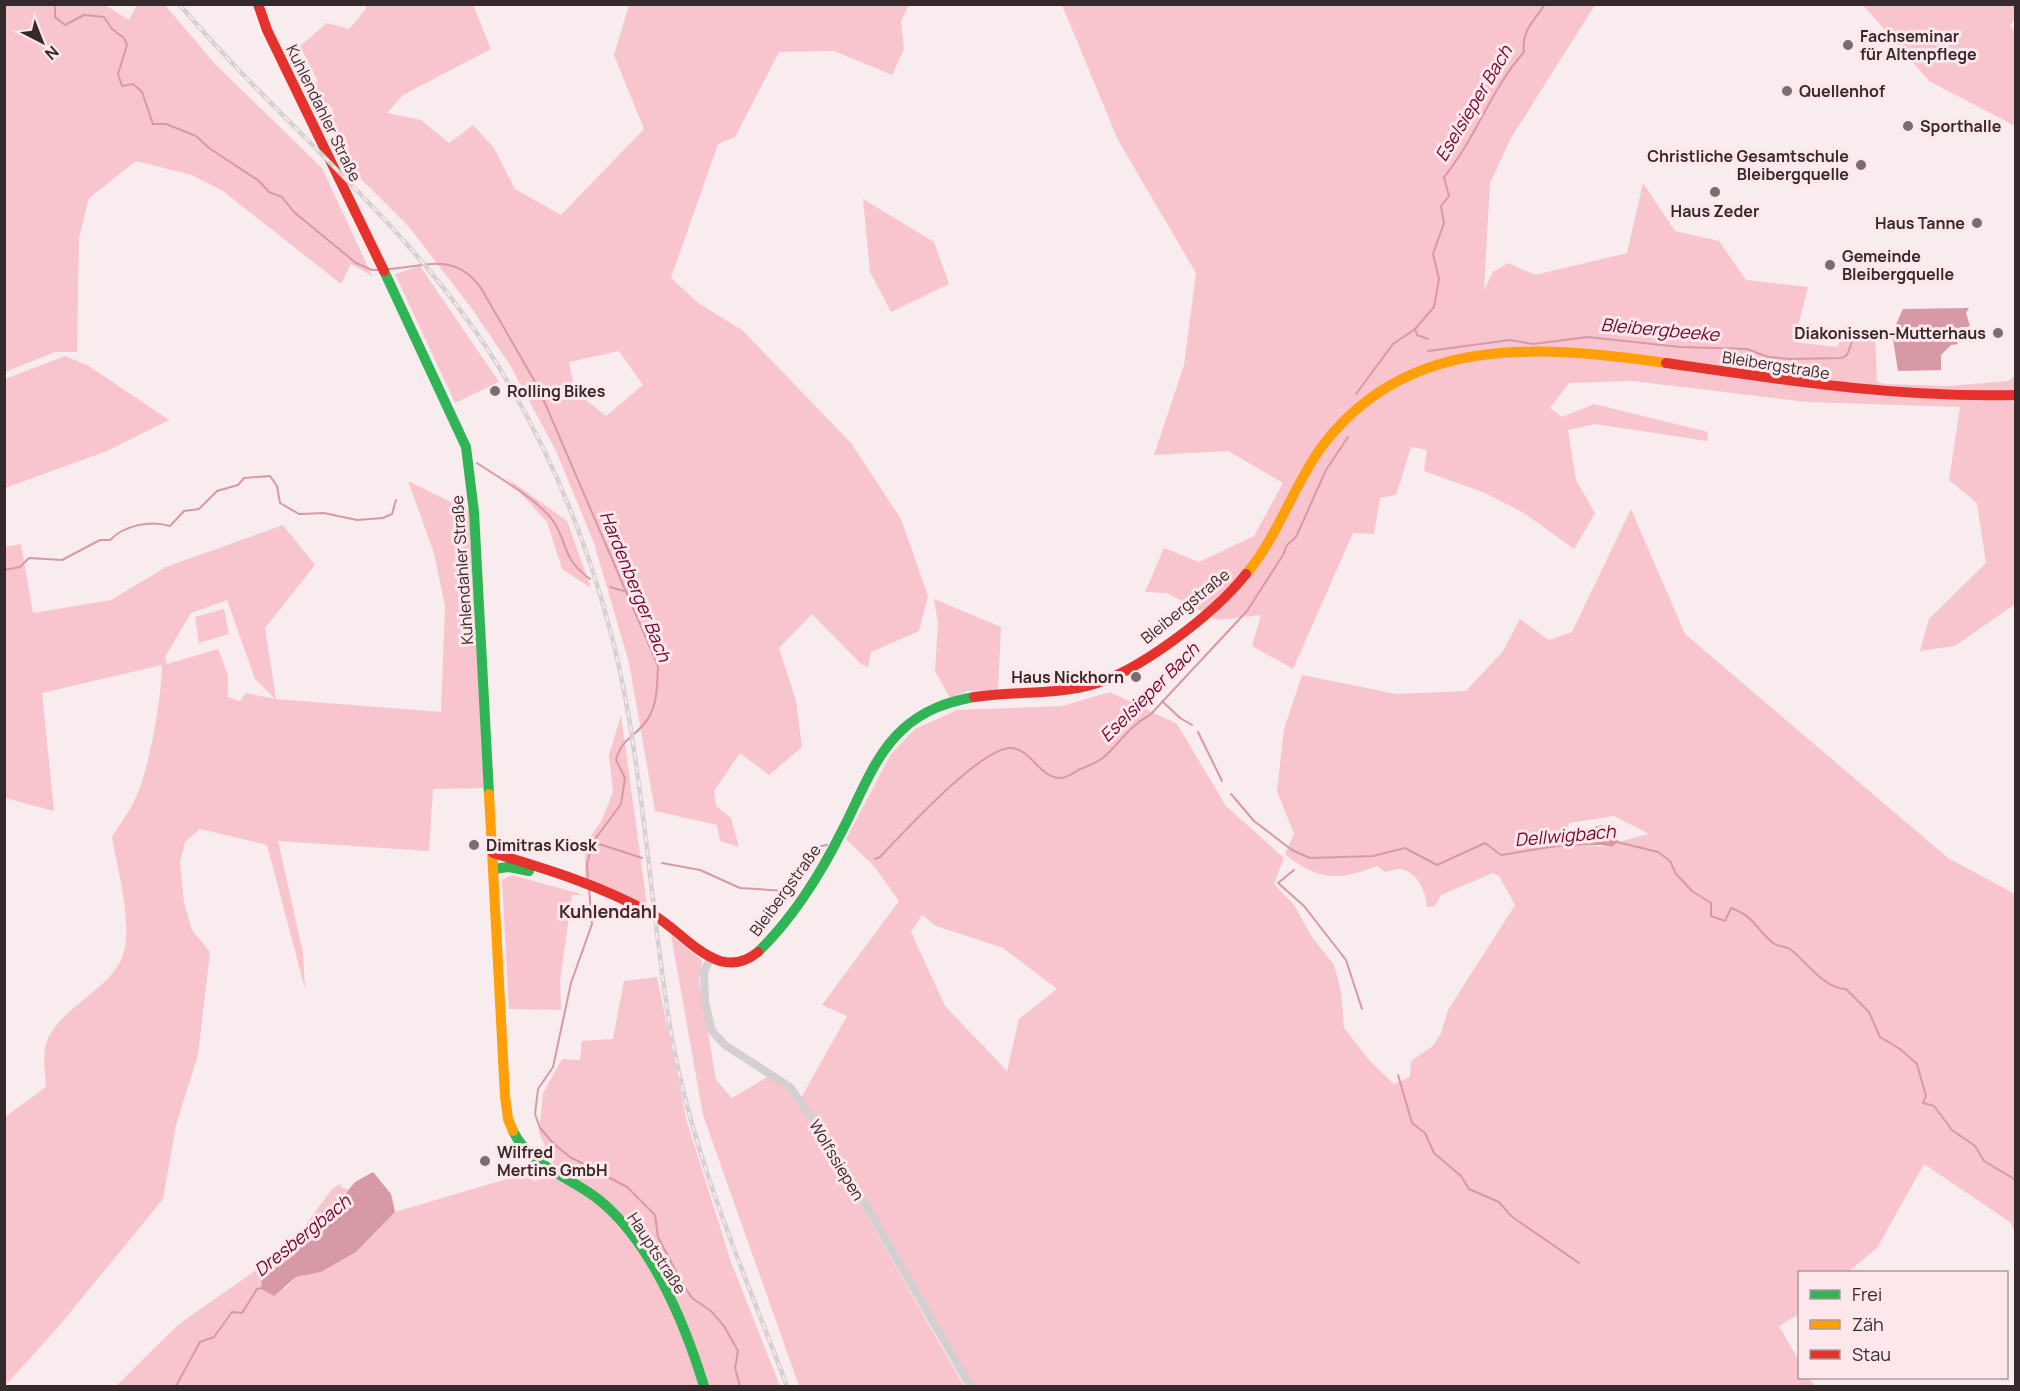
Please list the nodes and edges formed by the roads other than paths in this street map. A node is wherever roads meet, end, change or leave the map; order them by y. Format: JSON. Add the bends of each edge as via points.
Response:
{"nodes":[{"id":1,"x":258,"y":4,"type":"edge"},
{"id":2,"x":2016,"y":395,"type":"edge"},
{"id":3,"x":493,"y":853,"type":"junction"},
{"id":4,"x":494,"y":869,"type":"junction"},
{"id":5,"x":570,"y":880,"type":"junction"},
{"id":6,"x":712,"y":956,"type":"junction"},
{"id":7,"x":546,"y":1165,"type":"joint"},
{"id":8,"x":704,"y":1386,"type":"edge"},
{"id":9,"x":970,"y":1386,"type":"edge"}],
"edges":[{"from":1,"to":3,"type":"street","name":"Kuhlendahler Straße","via":[[267,30],[458,424],[469,463]]},
{"from":2,"to":6,"type":"street","name":"Bleibergstraße","via":[[1883,394],[1590,355],[1464,357],[1411,371],[1376,391],[1332,432],[1305,473],[1268,546],[1221,600],[1149,654],[1103,682],[1056,693],[957,700],[916,718],[880,760],[825,861],[764,946],[753,957],[740,962]]},
{"from":3,"to":4,"type":"street","name":"Kuhlendahler Straße"},
{"from":3,"to":5,"type":"street","name":"Bleibergstraße"},
{"from":4,"to":5,"type":"street","name":"Bleibergstraße","via":[[519,868]]},
{"from":4,"to":7,"type":"street","name":"Kuhlendahler Straße","via":[[507,1117],[519,1144]]},
{"from":5,"to":6,"type":"street","name":"Bleibergstraße","via":[[656,917]]},
{"from":6,"to":9,"type":"street","name":"Wolfssiepen","via":[[704,971],[711,1031],[725,1045],[790,1087],[832,1147]]},
{"from":7,"to":8,"type":"street","name":"Hauptstraße","via":[[603,1203],[632,1237],[678,1312]]}]}
